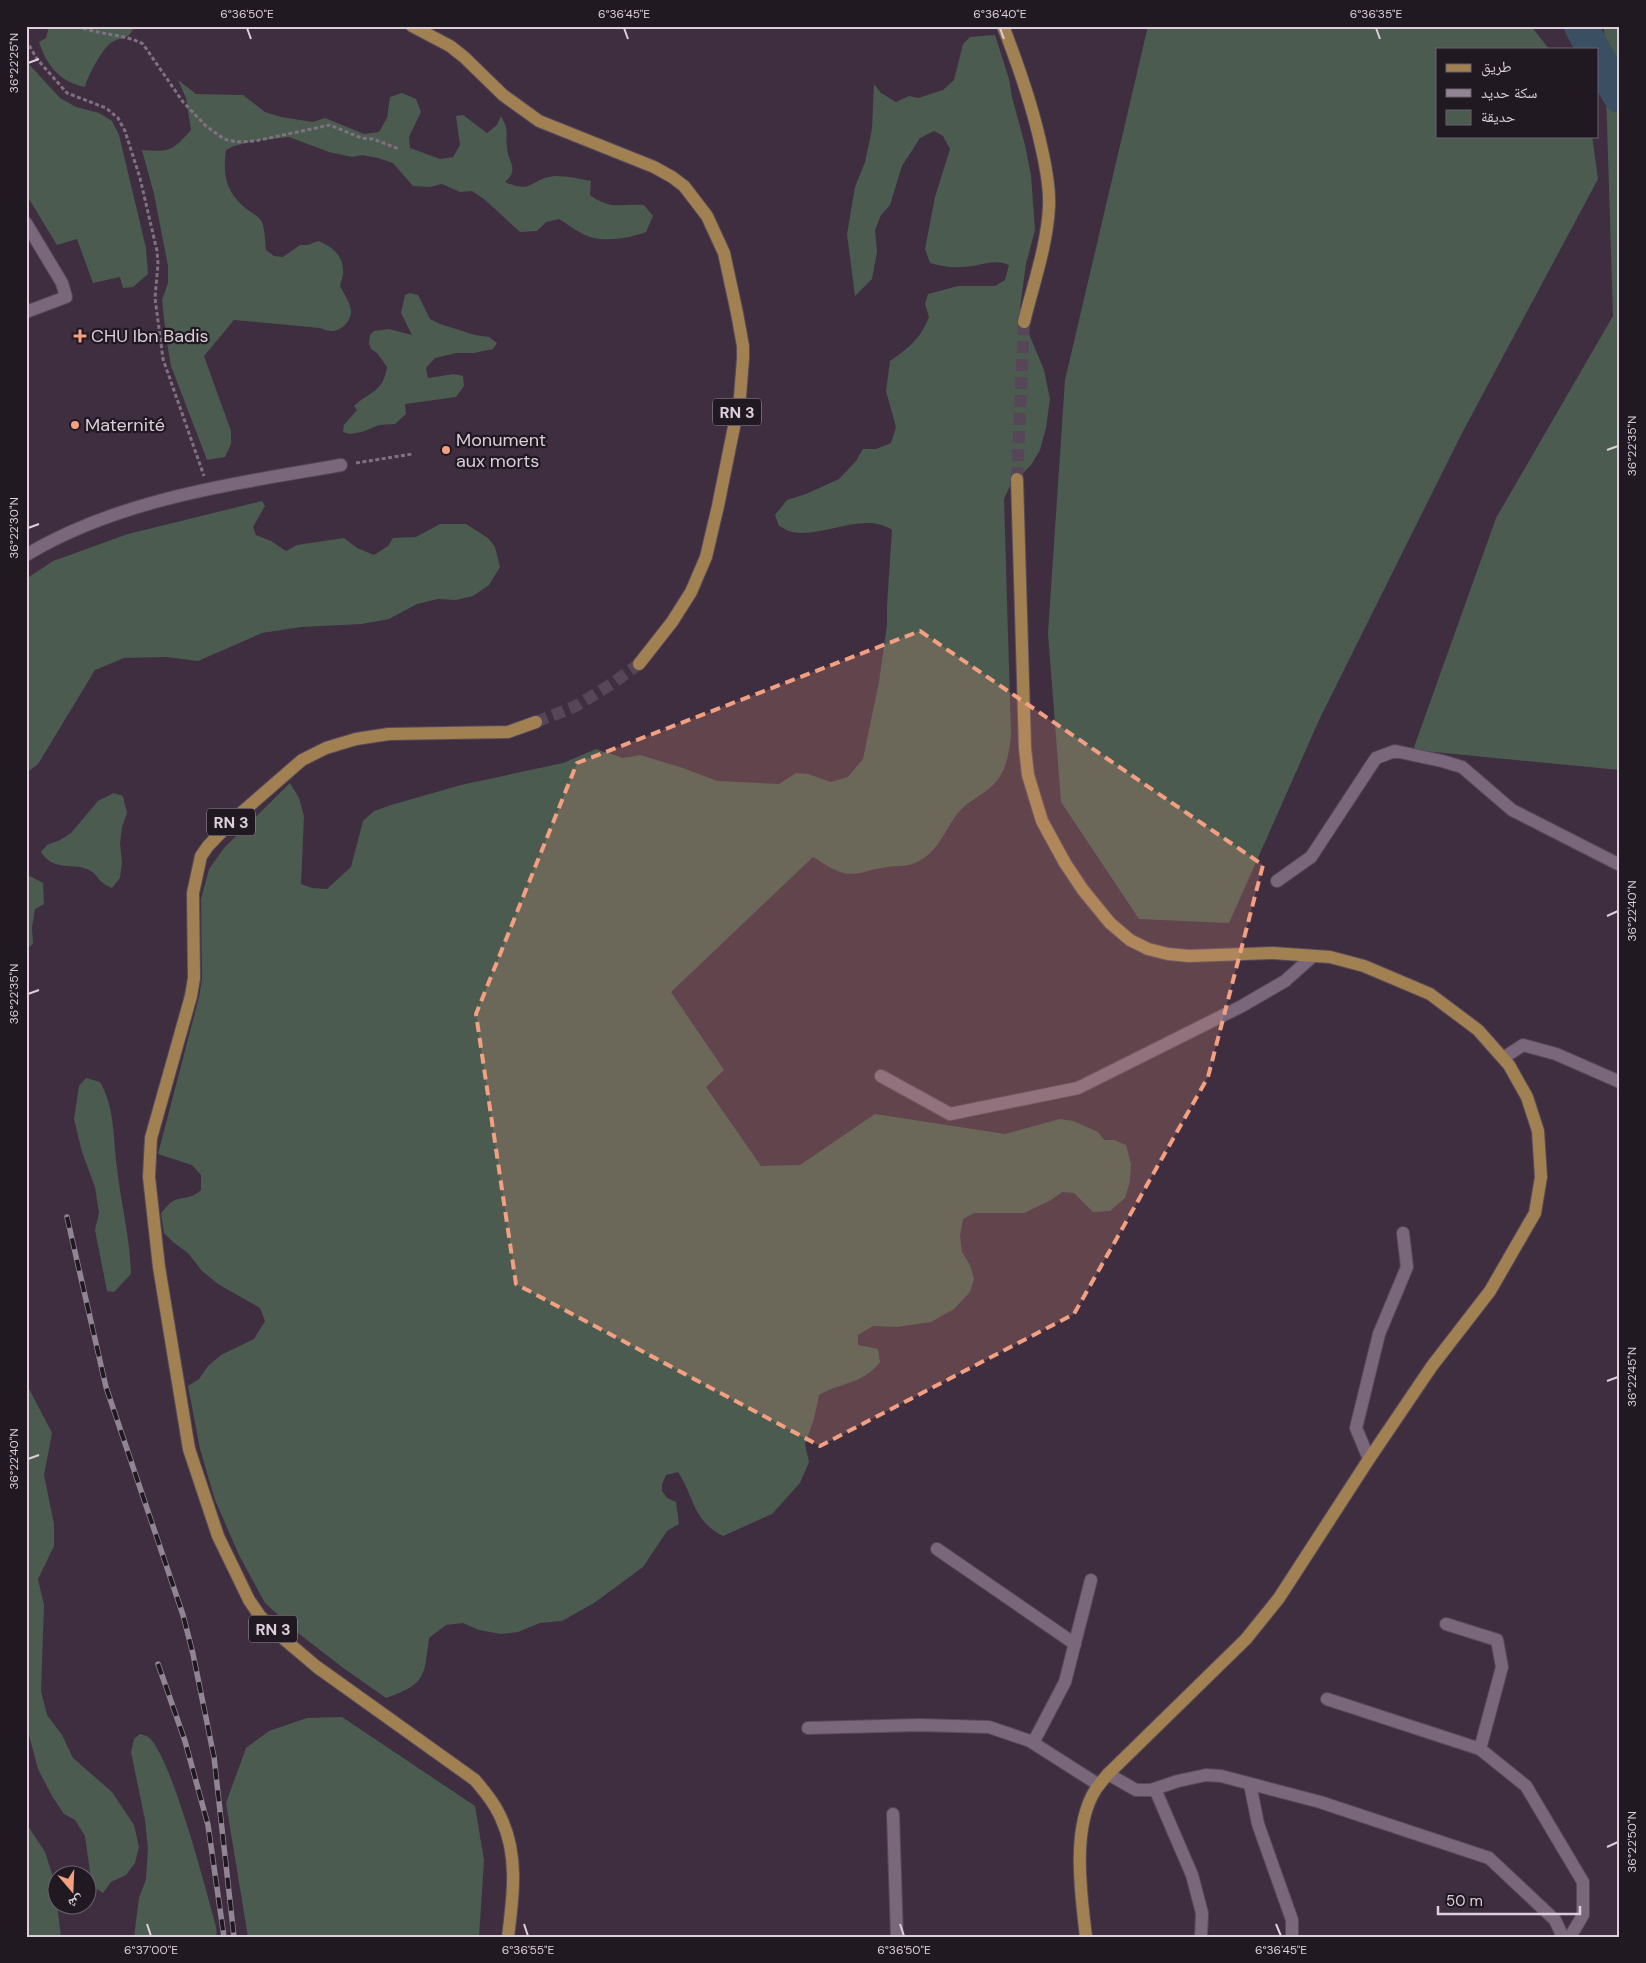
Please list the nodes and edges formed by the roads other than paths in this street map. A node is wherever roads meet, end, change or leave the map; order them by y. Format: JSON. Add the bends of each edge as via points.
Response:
{"nodes":[{"id":1,"x":412,"y":26,"type":"edge"},
{"id":2,"x":1003,"y":26,"type":"edge"},
{"id":3,"x":26,"y":223,"type":"edge"},
{"id":4,"x":26,"y":312,"type":"edge"},
{"id":5,"x":1024,"y":322,"type":"tunnel mouth"},
{"id":6,"x":342,"y":465,"type":"road end"},
{"id":7,"x":1017,"y":479,"type":"tunnel mouth"},
{"id":8,"x":26,"y":554,"type":"edge"},
{"id":9,"x":639,"y":664,"type":"tunnel mouth"},
{"id":10,"x":536,"y":722,"type":"tunnel mouth"},
{"id":11,"x":1620,"y":865,"type":"edge"},
{"id":12,"x":1277,"y":881,"type":"dead end"},
{"id":13,"x":1313,"y":956,"type":"junction"},
{"id":14,"x":1503,"y":1058,"type":"junction"},
{"id":15,"x":881,"y":1076,"type":"dead end"},
{"id":16,"x":1620,"y":1082,"type":"edge"},
{"id":17,"x":1403,"y":1232,"type":"dead end"},
{"id":18,"x":1369,"y":1459,"type":"junction"},
{"id":19,"x":937,"y":1549,"type":"dead end"},
{"id":20,"x":1091,"y":1580,"type":"dead end"},
{"id":21,"x":1446,"y":1624,"type":"dead end"},
{"id":22,"x":1075,"y":1644,"type":"junction"},
{"id":23,"x":1326,"y":1699,"type":"dead end"},
{"id":24,"x":808,"y":1728,"type":"dead end"},
{"id":25,"x":1033,"y":1743,"type":"junction"},
{"id":26,"x":1480,"y":1749,"type":"junction"},
{"id":27,"x":1108,"y":1774,"type":"junction"},
{"id":28,"x":1250,"y":1784,"type":"junction"},
{"id":29,"x":1099,"y":1785,"type":"junction"},
{"id":30,"x":1155,"y":1789,"type":"junction"},
{"id":31,"x":893,"y":1814,"type":"dead end"},
{"id":32,"x":508,"y":1937,"type":"edge"},
{"id":33,"x":897,"y":1937,"type":"edge"},
{"id":34,"x":1086,"y":1937,"type":"edge"},
{"id":35,"x":1201,"y":1937,"type":"edge"},
{"id":36,"x":1292,"y":1937,"type":"edge"},
{"id":37,"x":1563,"y":1937,"type":"edge"},
{"id":38,"x":1570,"y":1937,"type":"edge"}],
"edges":[{"from":1,"to":9,"type":"main road","number":"RN 3","via":[[450,46],[503,95],[539,120],[672,177],[684,186],[707,216],[724,253],[743,346],[740,397],[706,557],[691,592]]},
{"from":2,"to":5,"type":"main road","via":[[1021,71],[1036,124],[1046,171],[1049,206],[1045,240]]},
{"from":3,"to":4,"type":"street","via":[[62,283],[66,297]]},
{"from":6,"to":8,"type":"street","via":[[208,488],[90,522]]},
{"from":7,"to":13,"type":"main road","via":[[1028,775],[1042,821],[1065,863],[1082,890],[1110,923],[1130,940],[1148,949],[1189,956],[1273,953]]},
{"from":10,"to":32,"type":"main road","number":"RN 3","via":[[508,732],[389,734],[326,748],[302,760],[208,846],[199,862],[193,893],[194,978],[191,996],[151,1138],[149,1177],[189,1449],[218,1536],[240,1584],[260,1616],[285,1640],[317,1667],[475,1780],[492,1802],[508,1836],[513,1857],[514,1890]]},
{"from":11,"to":12,"type":"street","via":[[1512,810],[1462,767],[1395,752],[1376,758],[1311,857]]},
{"from":13,"to":14,"type":"main road","via":[[1364,966],[1430,994],[1478,1030]]},
{"from":13,"to":15,"type":"street","via":[[1285,982],[1078,1088],[950,1114]]},
{"from":14,"to":16,"type":"street","via":[[1523,1045],[1556,1054]]},
{"from":14,"to":18,"type":"main road","via":[[1527,1097],[1538,1131],[1541,1177],[1535,1213],[1490,1291],[1432,1366]]},
{"from":17,"to":18,"type":"street","via":[[1407,1267],[1379,1334],[1356,1428]]},
{"from":18,"to":27,"type":"main road","via":[[1279,1598],[1246,1639]]},
{"from":19,"to":22,"type":"street"},
{"from":20,"to":22,"type":"street"},
{"from":21,"to":26,"type":"street","via":[[1497,1640],[1502,1666]]},
{"from":22,"to":25,"type":"street","via":[[1065,1682]]},
{"from":23,"to":26,"type":"street"},
{"from":24,"to":25,"type":"street","via":[[989,1726]]},
{"from":25,"to":29,"type":"street"},
{"from":26,"to":38,"type":"street","via":[[1526,1786],[1583,1882],[1583,1915]]},
{"from":27,"to":29,"type":"main road"},
{"from":27,"to":30,"type":"street","via":[[1136,1790]]},
{"from":28,"to":30,"type":"street","via":[[1206,1775]]},
{"from":28,"to":36,"type":"street","via":[[1258,1824],[1292,1920]]},
{"from":28,"to":37,"type":"street","via":[[1320,1802],[1490,1858],[1555,1920]]},
{"from":29,"to":34,"type":"main road","via":[[1086,1813],[1079,1847]]},
{"from":30,"to":35,"type":"street","via":[[1192,1875],[1202,1913]]},
{"from":31,"to":33,"type":"street"}]}
